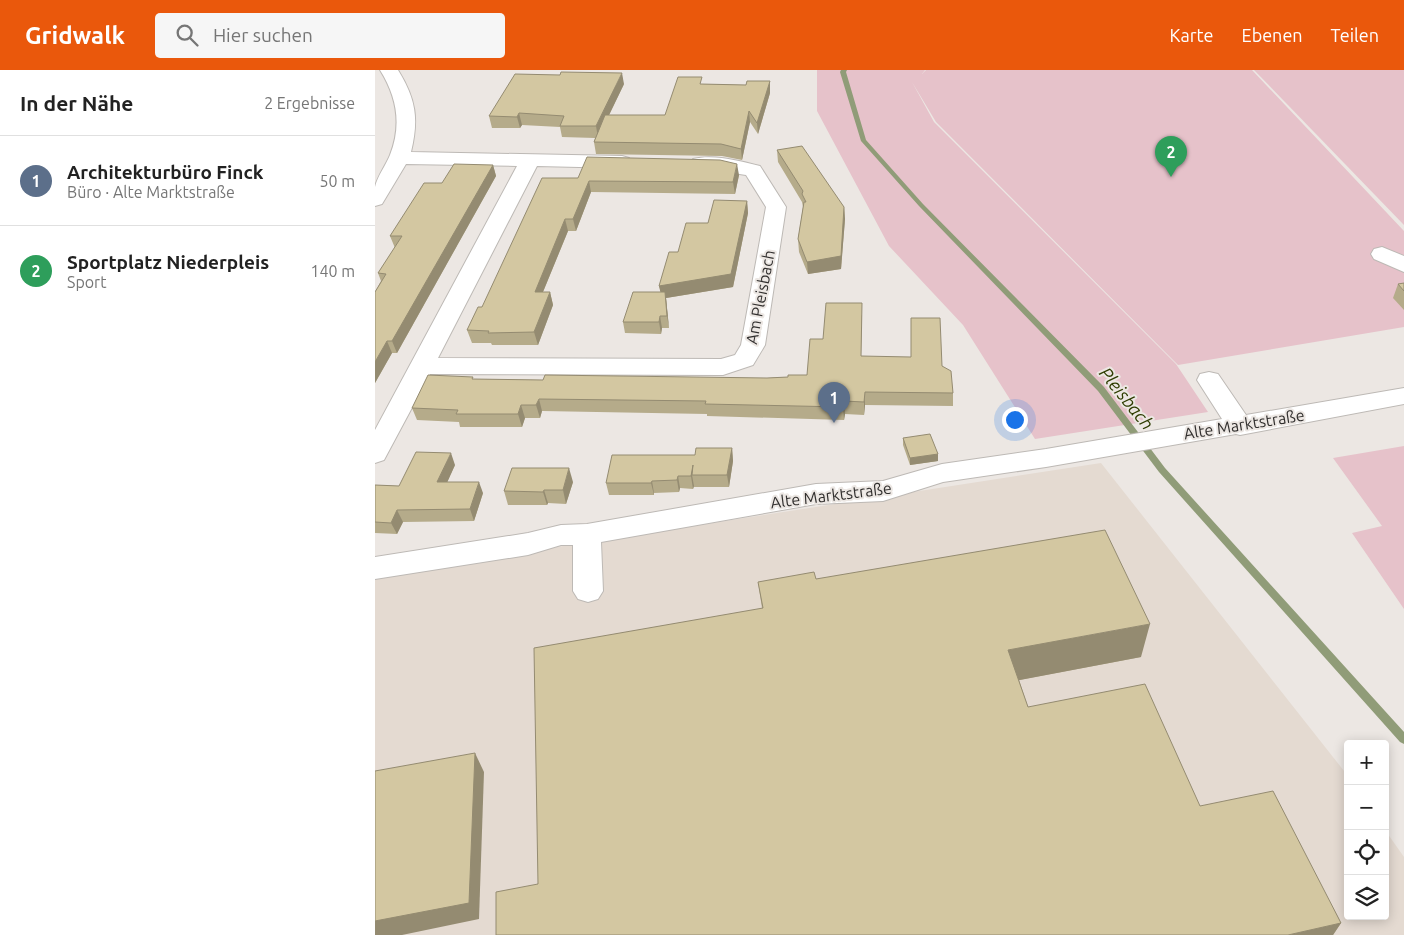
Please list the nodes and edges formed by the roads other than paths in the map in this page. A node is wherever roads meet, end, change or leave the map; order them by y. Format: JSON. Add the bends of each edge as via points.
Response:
{"nodes":[{"id":1,"x":389,"y":70,"type":"edge"},
{"id":2,"x":399,"y":158,"type":"junction"},
{"id":3,"x":530,"y":161,"type":"junction"},
{"id":4,"x":641,"y":162,"type":"edge"},
{"id":5,"x":681,"y":163,"type":"edge"},
{"id":6,"x":375,"y":200,"type":"edge"},
{"id":7,"x":1382,"y":254,"type":"dead end"},
{"id":8,"x":1404,"y":264,"type":"edge"},
{"id":9,"x":422,"y":366,"type":"junction"},
{"id":10,"x":1209,"y":380,"type":"dead end"},
{"id":11,"x":1404,"y":396,"type":"edge"},
{"id":12,"x":1240,"y":426,"type":"junction"},
{"id":13,"x":375,"y":454,"type":"edge"},
{"id":14,"x":587,"y":534,"type":"junction"},
{"id":15,"x":375,"y":568,"type":"edge"},
{"id":16,"x":588,"y":591,"type":"dead end"}],
"edges":[{"from":1,"to":2,"type":"street","via":[[407,106],[407,128]]},
{"from":2,"to":3,"type":"street"},
{"from":2,"to":6,"type":"street"},
{"from":3,"to":4,"type":"street"},
{"from":3,"to":9,"type":"street"},
{"from":5,"to":9,"type":"street","name":"Am Pleisbach","via":[[722,164],[753,170],[776,207],[753,345],[744,360],[723,367]]},
{"from":7,"to":8,"type":"street"},
{"from":9,"to":13,"type":"street"},
{"from":10,"to":12,"type":"street"},
{"from":11,"to":12,"type":"street","name":"Alte Marktstraße"},
{"from":12,"to":14,"type":"street","name":"Alte Marktstraße","via":[[942,473],[883,491],[816,494]]},
{"from":14,"to":15,"type":"street","name":"Alte Marktstraße","via":[[561,535],[527,544]]},
{"from":14,"to":16,"type":"street"}]}
